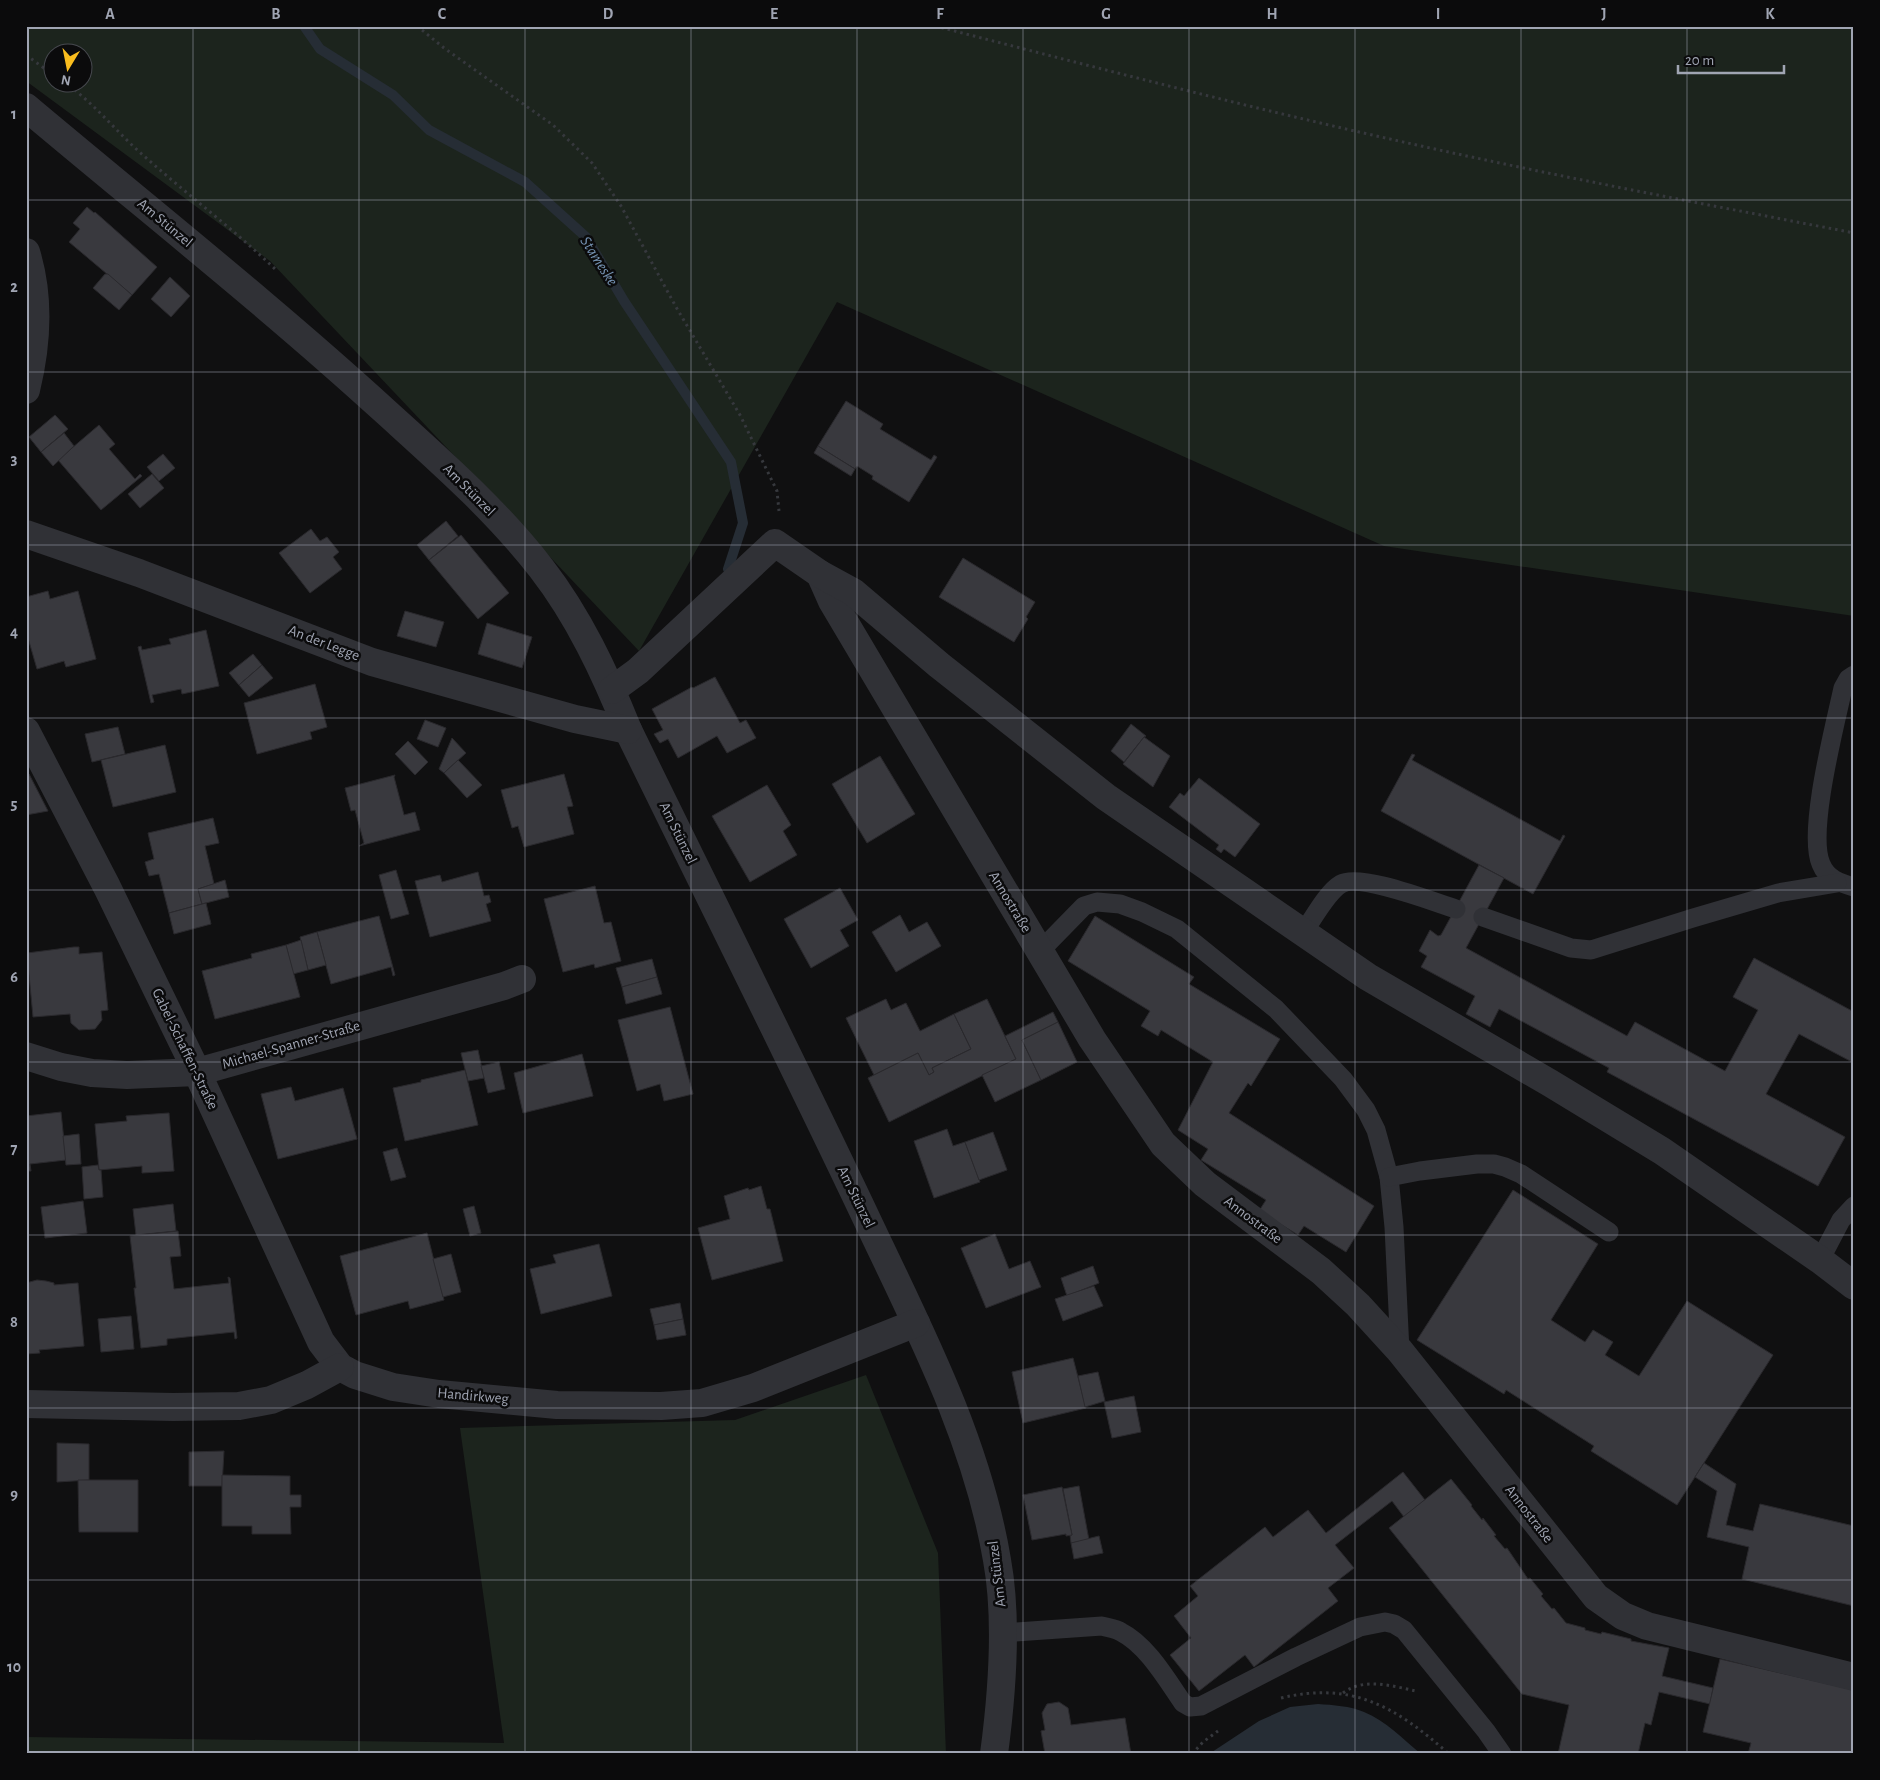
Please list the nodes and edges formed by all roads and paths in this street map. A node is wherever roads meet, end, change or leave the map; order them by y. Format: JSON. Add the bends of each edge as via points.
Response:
{"nodes":[{"id":1,"x":417,"y":26,"type":"edge"},
{"id":2,"x":935,"y":26,"type":"edge"},
{"id":3,"x":26,"y":55,"type":"edge"},
{"id":4,"x":42,"y":67,"type":"edge"},
{"id":5,"x":28,"y":112,"type":"edge"},
{"id":6,"x":1854,"y":233,"type":"edge"},
{"id":7,"x":26,"y":252,"type":"edge"},
{"id":8,"x":26,"y":390,"type":"edge"},
{"id":9,"x":26,"y":534,"type":"edge"},
{"id":10,"x":775,"y":543,"type":"junction"},
{"id":11,"x":812,"y":568,"type":"junction"},
{"id":12,"x":1854,"y":675,"type":"edge"},
{"id":13,"x":612,"y":690,"type":"junction"},
{"id":14,"x":628,"y":730,"type":"junction"},
{"id":15,"x":26,"y":731,"type":"edge"},
{"id":16,"x":1845,"y":885,"type":"edge"},
{"id":17,"x":1456,"y":909,"type":"dead end"},
{"id":18,"x":1483,"y":917,"type":"dead end"},
{"id":19,"x":1303,"y":932,"type":"junction"},
{"id":20,"x":1040,"y":951,"type":"junction"},
{"id":21,"x":522,"y":979,"type":"dead end"},
{"id":22,"x":26,"y":1056,"type":"edge"},
{"id":23,"x":197,"y":1072,"type":"junction"},
{"id":24,"x":1389,"y":1178,"type":"junction"},
{"id":25,"x":1854,"y":1206,"type":"edge"},
{"id":26,"x":1609,"y":1232,"type":"dead end"},
{"id":27,"x":1820,"y":1260,"type":"junction"},
{"id":28,"x":1854,"y":1286,"type":"edge"},
{"id":29,"x":916,"y":1323,"type":"junction"},
{"id":30,"x":1400,"y":1351,"type":"junction"},
{"id":31,"x":340,"y":1367,"type":"junction"},
{"id":32,"x":26,"y":1404,"type":"edge"},
{"id":33,"x":1002,"y":1633,"type":"junction"},
{"id":34,"x":1854,"y":1677,"type":"edge"},
{"id":35,"x":1342,"y":1693,"type":"junction"},
{"id":36,"x":1459,"y":1697,"type":"junction"},
{"id":37,"x":1272,"y":1701,"type":"dead end"},
{"id":38,"x":1220,"y":1730,"type":"dead end"},
{"id":39,"x":994,"y":1754,"type":"edge"},
{"id":40,"x":1192,"y":1754,"type":"edge"},
{"id":41,"x":1449,"y":1754,"type":"edge"},
{"id":42,"x":1502,"y":1754,"type":"edge"}],
"edges":[{"from":1,"to":10,"type":"path","via":[[553,125],[592,162],[621,206],[740,416],[773,482],[780,516]]},
{"from":2,"to":6,"type":"path","via":[[1389,139],[1567,178]]},
{"from":3,"to":4,"type":"path"},
{"from":5,"to":13,"type":"street","name":"Am Stünzel","via":[[345,375],[466,485],[534,560],[560,594]]},
{"from":7,"to":8,"type":"street","via":[[35,288],[36,309]]},
{"from":9,"to":14,"type":"street","name":"An der Legge","via":[[148,576],[372,662],[575,719]]},
{"from":10,"to":11,"type":"street"},
{"from":10,"to":13,"type":"street","via":[[638,671]]},
{"from":11,"to":19,"type":"street","via":[[853,592],[939,666],[1106,797]]},
{"from":11,"to":20,"type":"street","name":"Annostraße"},
{"from":12,"to":16,"type":"lane","via":[[1843,688],[1816,834],[1821,864]]},
{"from":13,"to":14,"type":"street","name":"Am Stünzel"},
{"from":14,"to":29,"type":"street","name":"Am Stünzel"},
{"from":15,"to":23,"type":"street","name":"Gabel-Schaffen-Straße"},
{"from":16,"to":18,"type":"lane","via":[[1778,893],[1591,950],[1571,948]]},
{"from":17,"to":19,"type":"lane","via":[[1375,883],[1341,884]]},
{"from":19,"to":27,"type":"street","via":[[1368,978],[1662,1151]]},
{"from":20,"to":24,"type":"lane","via":[[1084,906],[1097,902],[1120,904],[1177,929],[1276,1009],[1343,1079],[1376,1130]]},
{"from":20,"to":30,"type":"street","name":"Annostraße","via":[[1092,1039],[1163,1144],[1205,1184],[1338,1286]]},
{"from":21,"to":23,"type":"street","name":"Michael-Spanner-Straße"},
{"from":22,"to":23,"type":"street","name":"Michael-Spanner-Straße","via":[[92,1073]]},
{"from":23,"to":31,"type":"street","name":"Gabel-Schaffen-Straße","via":[[321,1342]]},
{"from":24,"to":26,"type":"lane","via":[[1420,1171],[1494,1164],[1521,1174]]},
{"from":24,"to":30,"type":"lane"},
{"from":25,"to":27,"type":"lane","via":[[1842,1220]]},
{"from":27,"to":28,"type":"street"},
{"from":29,"to":31,"type":"street","name":"Handirkweg","via":[[753,1388],[702,1403],[682,1405],[557,1405],[438,1394],[385,1385],[355,1376]]},
{"from":29,"to":33,"type":"street","name":"Am Stünzel","via":[[953,1407],[980,1483],[998,1563]]},
{"from":30,"to":34,"type":"street","name":"Annostraße","via":[[1596,1597],[1608,1607],[1647,1626]]},
{"from":31,"to":32,"type":"street","via":[[271,1400],[239,1406]]},
{"from":33,"to":36,"type":"lane","via":[[1102,1626],[1114,1628],[1151,1658],[1183,1704],[1200,1706],[1360,1627],[1385,1622],[1404,1630]]},
{"from":33,"to":39,"type":"street","name":"Am Stünzel","via":[[1000,1709]]},
{"from":35,"to":36,"type":"path","via":[[1352,1687],[1378,1684]]},
{"from":35,"to":37,"type":"path","via":[[1307,1694]]},
{"from":35,"to":41,"type":"path","via":[[1359,1696],[1390,1710]]},
{"from":36,"to":42,"type":"lane"},
{"from":38,"to":40,"type":"path"}]}
